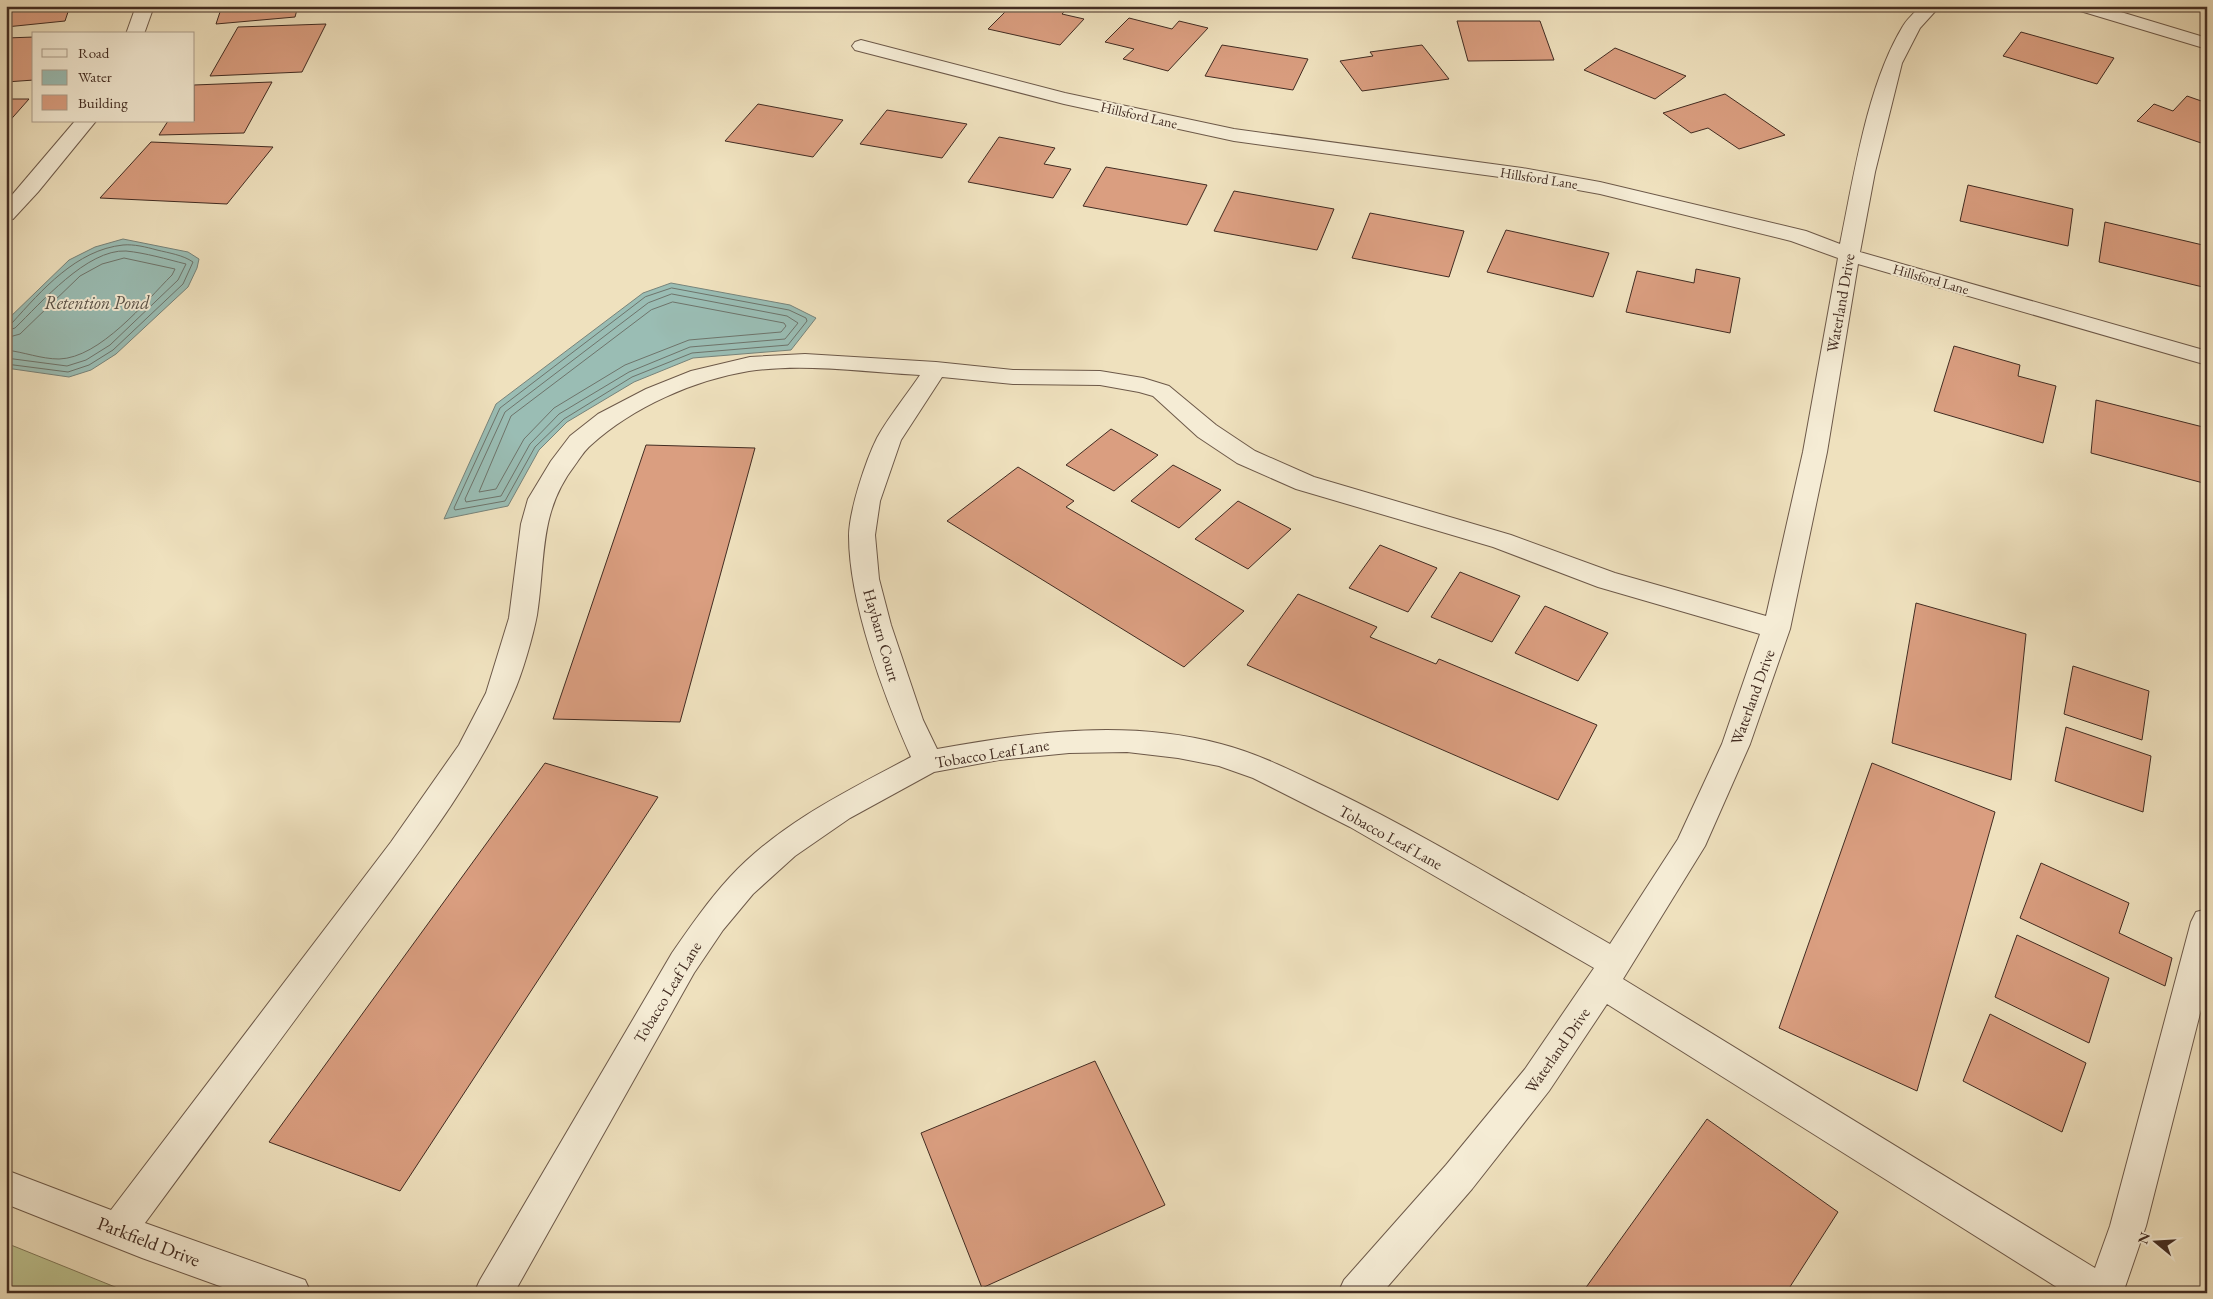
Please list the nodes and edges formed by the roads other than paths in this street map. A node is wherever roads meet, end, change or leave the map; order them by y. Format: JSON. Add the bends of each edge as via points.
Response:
{"nodes":[{"id":1,"x":145,"y":6,"type":"edge"},
{"id":2,"x":1931,"y":6,"type":"edge"},
{"id":3,"x":2083,"y":6,"type":"edge"},
{"id":4,"x":135,"y":32,"type":"edge"},
{"id":5,"x":2207,"y":44,"type":"edge"},
{"id":6,"x":861,"y":46,"type":"dead end"},
{"id":7,"x":85,"y":122,"type":"edge"},
{"id":8,"x":6,"y":215,"type":"edge"},
{"id":9,"x":1849,"y":255,"type":"junction"},
{"id":10,"x":2207,"y":358,"type":"edge"},
{"id":11,"x":936,"y":370,"type":"junction"},
{"id":12,"x":1776,"y":629,"type":"junction"},
{"id":13,"x":928,"y":762,"type":"junction"},
{"id":14,"x":2207,"y":922,"type":"edge"},
{"id":15,"x":1609,"y":974,"type":"junction"},
{"id":16,"x":6,"y":1187,"type":"edge"},
{"id":17,"x":118,"y":1230,"type":"junction"},
{"id":18,"x":292,"y":1293,"type":"edge"},
{"id":19,"x":493,"y":1293,"type":"edge"},
{"id":20,"x":1357,"y":1293,"type":"edge"},
{"id":21,"x":2102,"y":1293,"type":"edge"}],
"edges":[{"from":1,"to":4,"type":"street"},
{"from":2,"to":9,"type":"street","name":"Waterland Drive","via":[[1912,26],[1893,63],[1865,172]]},
{"from":3,"to":5,"type":"street"},
{"from":6,"to":9,"type":"street","name":"Hillsford Lane","via":[[1064,98],[1234,136],[1522,174],[1600,188],[1798,236]]},
{"from":7,"to":8,"type":"street"},
{"from":9,"to":10,"type":"street","name":"Hillsford Lane"},
{"from":9,"to":12,"type":"street","name":"Waterland Drive","via":[[1815,452]]},
{"from":11,"to":12,"type":"street","via":[[1012,377],[1100,378],[1144,385],[1161,391],[1207,431],[1246,457],[1305,483],[1502,541],[1607,580]]},
{"from":11,"to":13,"type":"street","name":"Haybarn Court","via":[[889,439],[867,501],[862,535],[866,579],[876,624],[909,720]]},
{"from":11,"to":17,"type":"street","via":[[805,361],[750,364],[700,376],[654,394],[606,420],[579,442],[541,499],[534,524],[523,618],[500,693],[469,753],[396,858]]},
{"from":12,"to":15,"type":"street","name":"Waterland Drive","via":[[1736,744],[1690,846]]},
{"from":13,"to":15,"type":"street","name":"Tobacco Leaf Lane","via":[[999,749],[1069,742],[1127,741],[1221,756],[1262,770],[1361,818]]},
{"from":13,"to":19,"type":"street","name":"Tobacco Leaf Lane","via":[[839,810],[784,847],[742,885],[712,920],[683,964]]},
{"from":14,"to":21,"type":"street","via":[[2128,1226]]},
{"from":15,"to":20,"type":"street","name":"Waterland Drive","via":[[1537,1080],[1459,1177]]},
{"from":15,"to":21,"type":"street","name":"Tobacco Leaf Lane"},
{"from":16,"to":17,"type":"street","name":"Parkfield Drive"},
{"from":17,"to":18,"type":"street","name":"Parkfield Drive"}]}
